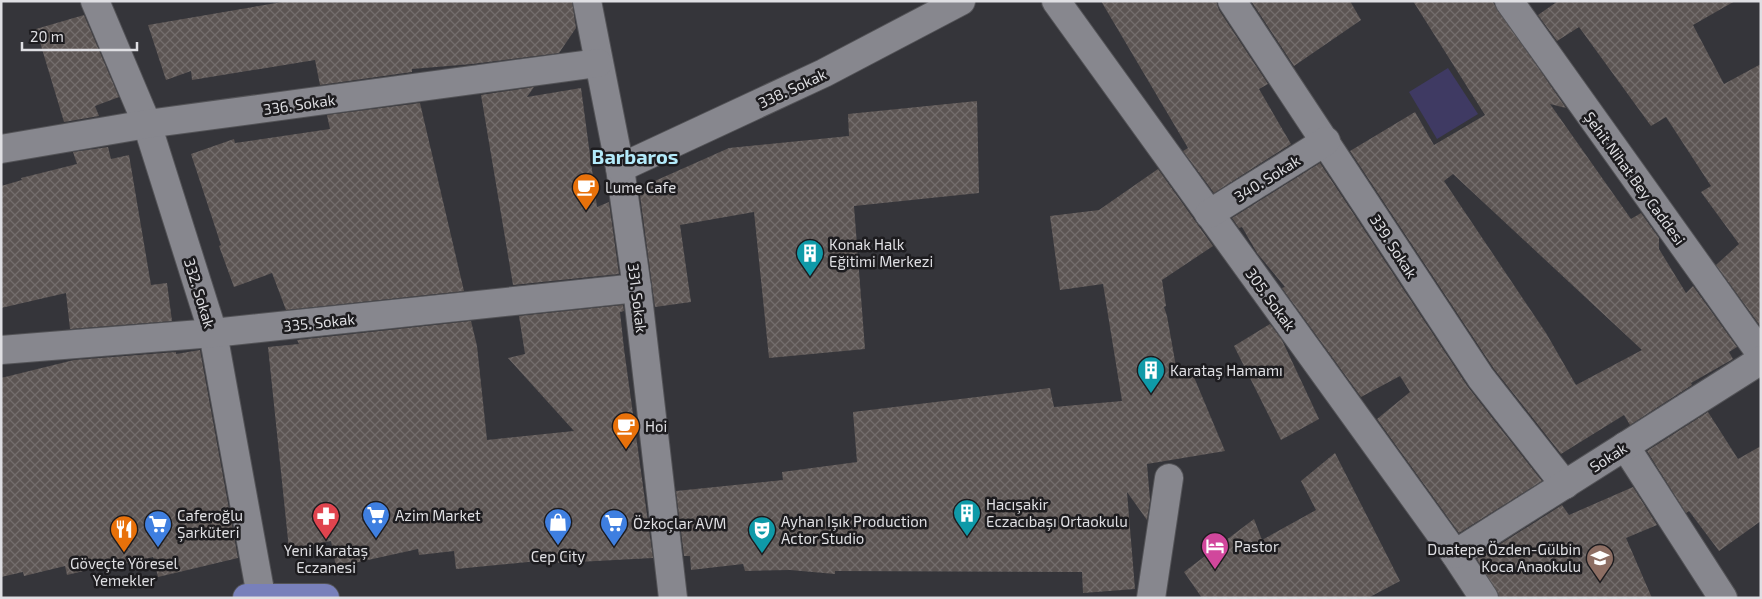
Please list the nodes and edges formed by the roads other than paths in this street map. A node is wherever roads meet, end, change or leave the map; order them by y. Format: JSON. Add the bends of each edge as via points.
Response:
{"nodes":[{"id":1,"x":95,"y":1,"type":"edge"},
{"id":2,"x":587,"y":1,"type":"edge"},
{"id":3,"x":961,"y":1,"type":"edge"},
{"id":4,"x":1056,"y":1,"type":"edge"},
{"id":5,"x":1232,"y":1,"type":"edge"},
{"id":6,"x":1509,"y":1,"type":"edge"},
{"id":7,"x":598,"y":63,"type":"junction"},
{"id":8,"x":147,"y":124,"type":"junction"},
{"id":9,"x":1326,"y":142,"type":"junction"},
{"id":10,"x":1,"y":149,"type":"edge"},
{"id":11,"x":620,"y":168,"type":"junction"},
{"id":12,"x":1209,"y":214,"type":"junction"},
{"id":13,"x":637,"y":288,"type":"junction"},
{"id":14,"x":213,"y":333,"type":"junction"},
{"id":15,"x":1,"y":350,"type":"edge"},
{"id":16,"x":1761,"y":354,"type":"edge"},
{"id":17,"x":1761,"y":360,"type":"edge"},
{"id":18,"x":1625,"y":446,"type":"junction"},
{"id":19,"x":1169,"y":478,"type":"dead end"},
{"id":20,"x":1565,"y":485,"type":"junction"},
{"id":21,"x":1455,"y":554,"type":"junction"},
{"id":22,"x":254,"y":597,"type":"edge"},
{"id":23,"x":324,"y":598,"type":"edge"},
{"id":24,"x":673,"y":598,"type":"edge"},
{"id":25,"x":1150,"y":598,"type":"edge"},
{"id":26,"x":1484,"y":598,"type":"edge"},
{"id":27,"x":1723,"y":598,"type":"edge"}],
"edges":[{"from":1,"to":8,"type":"street","name":"332. Sokak"},
{"from":2,"to":7,"type":"street","name":"331. Sokak"},
{"from":3,"to":11,"type":"street","name":"338. Sokak","via":[[824,73]]},
{"from":4,"to":12,"type":"street","name":"305. Sokak"},
{"from":5,"to":9,"type":"street","name":"339. Sokak"},
{"from":6,"to":16,"type":"street","name":"Şehit Nihat Bey Caddesi"},
{"from":7,"to":8,"type":"street","name":"336. Sokak"},
{"from":7,"to":11,"type":"street","name":"331. Sokak"},
{"from":8,"to":10,"type":"street","name":"336. Sokak"},
{"from":8,"to":14,"type":"street","name":"332. Sokak"},
{"from":9,"to":12,"type":"street","name":"340. Sokak"},
{"from":9,"to":20,"type":"street","name":"339. Sokak","via":[[1481,378]]},
{"from":11,"to":13,"type":"street","name":"331. Sokak"},
{"from":12,"to":21,"type":"street","name":"305. Sokak"},
{"from":13,"to":14,"type":"street","name":"335. Sokak"},
{"from":13,"to":24,"type":"street","name":"331. Sokak"},
{"from":14,"to":15,"type":"street","name":"335. Sokak"},
{"from":14,"to":22,"type":"street","name":"332. Sokak"},
{"from":17,"to":18,"type":"street","name":"Sokak"},
{"from":18,"to":20,"type":"street","name":"Sokak"},
{"from":18,"to":27,"type":"street"},
{"from":19,"to":25,"type":"street"},
{"from":20,"to":21,"type":"street","name":"Sokak"},
{"from":21,"to":26,"type":"street","name":"305. Sokak"},
{"from":22,"to":23,"type":"main road"}]}
